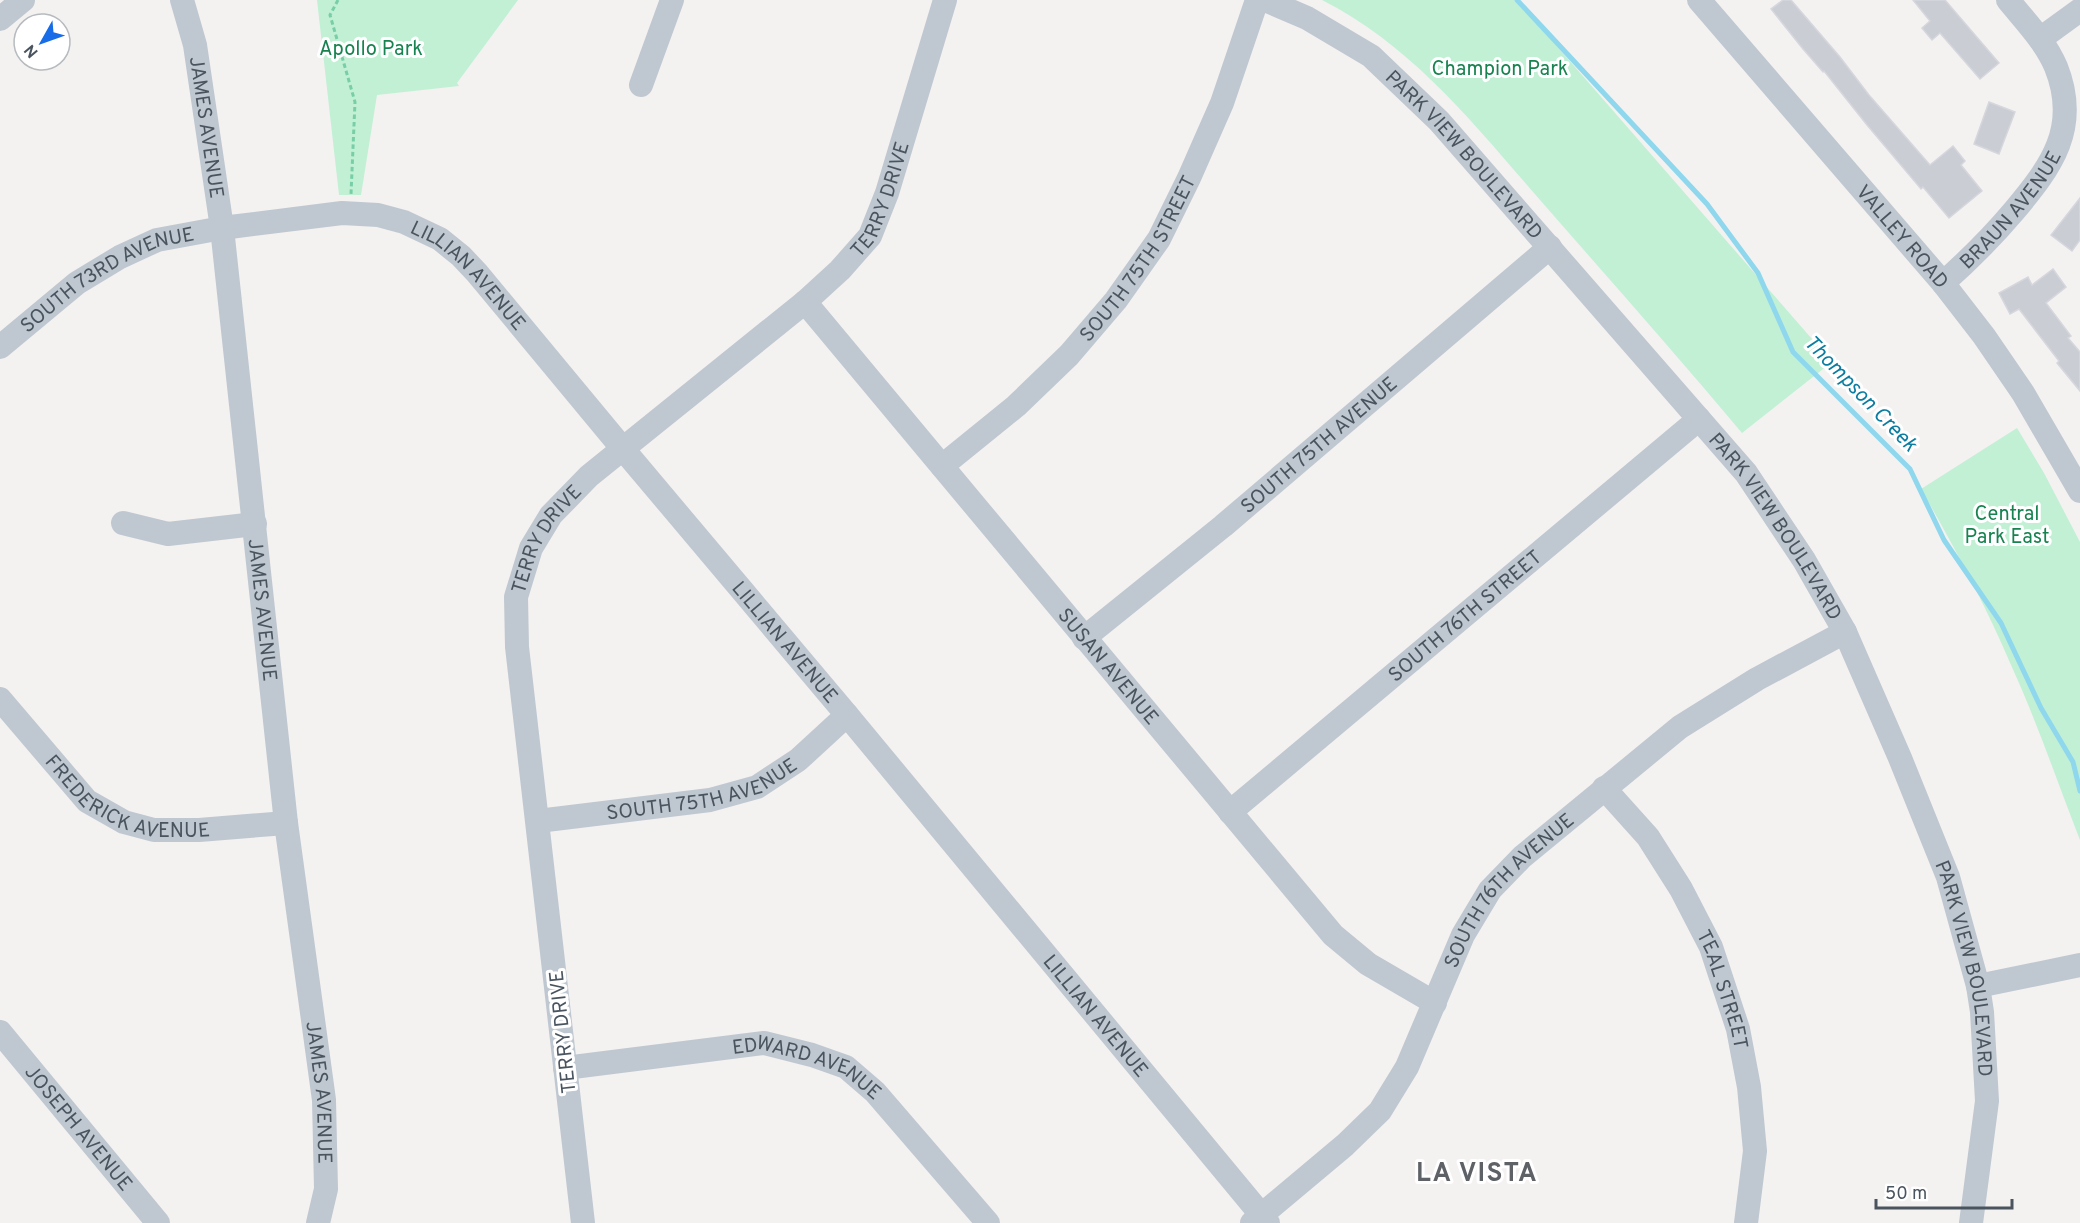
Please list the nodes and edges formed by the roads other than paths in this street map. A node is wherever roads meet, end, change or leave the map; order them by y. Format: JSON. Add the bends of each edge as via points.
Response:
{"nodes":[{"id":1,"x":23,"y":0,"type":"edge"},
{"id":2,"x":182,"y":0,"type":"edge"},
{"id":3,"x":672,"y":0,"type":"edge"},
{"id":4,"x":945,"y":0,"type":"edge"},
{"id":5,"x":1257,"y":0,"type":"edge"},
{"id":6,"x":1265,"y":0,"type":"edge"},
{"id":7,"x":1699,"y":0,"type":"edge"},
{"id":8,"x":2008,"y":0,"type":"edge"},
{"id":9,"x":2080,"y":10,"type":"edge"},
{"id":10,"x":0,"y":20,"type":"edge"},
{"id":11,"x":2040,"y":39,"type":"junction"},
{"id":12,"x":641,"y":85,"type":"dead end"},
{"id":13,"x":222,"y":228,"type":"junction"},
{"id":14,"x":1550,"y":247,"type":"junction"},
{"id":15,"x":1943,"y":283,"type":"junction"},
{"id":16,"x":805,"y":302,"type":"junction"},
{"id":17,"x":0,"y":347,"type":"edge"},
{"id":18,"x":1700,"y":419,"type":"junction"},
{"id":19,"x":622,"y":449,"type":"junction"},
{"id":20,"x":942,"y":466,"type":"junction"},
{"id":21,"x":2080,"y":491,"type":"edge"},
{"id":22,"x":123,"y":523,"type":"dead end"},
{"id":23,"x":255,"y":524,"type":"junction"},
{"id":24,"x":1845,"y":632,"type":"junction"},
{"id":25,"x":1084,"y":638,"type":"junction"},
{"id":26,"x":0,"y":699,"type":"edge"},
{"id":27,"x":847,"y":715,"type":"junction"},
{"id":28,"x":1604,"y":788,"type":"junction"},
{"id":29,"x":1230,"y":812,"type":"junction"},
{"id":30,"x":538,"y":822,"type":"junction"},
{"id":31,"x":286,"y":823,"type":"junction"},
{"id":32,"x":2080,"y":965,"type":"edge"},
{"id":33,"x":1978,"y":986,"type":"junction"},
{"id":34,"x":1434,"y":1003,"type":"junction"},
{"id":35,"x":0,"y":1032,"type":"edge"},
{"id":36,"x":565,"y":1068,"type":"junction"},
{"id":37,"x":1260,"y":1220,"type":"edge"},
{"id":38,"x":158,"y":1223,"type":"edge"},
{"id":39,"x":318,"y":1223,"type":"edge"},
{"id":40,"x":583,"y":1223,"type":"edge"},
{"id":41,"x":988,"y":1223,"type":"edge"},
{"id":42,"x":1746,"y":1223,"type":"edge"},
{"id":43,"x":1971,"y":1223,"type":"edge"}],
"edges":[{"from":1,"to":10,"type":"street"},
{"from":2,"to":13,"type":"street","name":"JAMES AVENUE","via":[[195,45]]},
{"from":3,"to":12,"type":"street"},
{"from":4,"to":16,"type":"street","name":"TERRY DRIVE","via":[[887,193],[870,236]]},
{"from":5,"to":20,"type":"street","name":"SOUTH 75TH STREET","via":[[1222,103],[1160,239],[1070,355],[1016,406]]},
{"from":6,"to":14,"type":"street","name":"PARK VIEW BOULEVARD","via":[[1307,18],[1371,56],[1439,122]]},
{"from":7,"to":15,"type":"street","name":"VALLEY ROAD"},
{"from":8,"to":11,"type":"street","name":"BRAUN AVENUE"},
{"from":9,"to":11,"type":"street"},
{"from":11,"to":15,"type":"street","name":"BRAUN AVENUE","via":[[2055,65],[2066,105],[2057,152],[2039,181],[1994,235]]},
{"from":13,"to":17,"type":"street","name":"SOUTH 73RD AVENUE","via":[[157,240],[120,257],[77,283]]},
{"from":13,"to":19,"type":"street","name":"LILLIAN AVENUE","via":[[365,213],[404,222],[440,239],[477,273]]},
{"from":13,"to":23,"type":"street","name":"JAMES AVENUE"},
{"from":14,"to":18,"type":"street","name":"PARK VIEW BOULEVARD"},
{"from":14,"to":25,"type":"street","name":"SOUTH 75TH AVENUE","via":[[1223,526]]},
{"from":15,"to":21,"type":"street","name":"VALLEY ROAD","via":[[2023,393]]},
{"from":16,"to":19,"type":"street","name":"TERRY DRIVE"},
{"from":16,"to":20,"type":"street","name":"SUSAN AVENUE"},
{"from":18,"to":24,"type":"street","name":"PARK VIEW BOULEVARD","via":[[1746,473],[1804,560]]},
{"from":18,"to":29,"type":"street","name":"SOUTH 76TH STREET"},
{"from":19,"to":27,"type":"street","name":"LILLIAN AVENUE"},
{"from":19,"to":30,"type":"street","name":"TERRY DRIVE","via":[[551,515],[531,548],[516,597],[517,647]]},
{"from":20,"to":25,"type":"street","name":"SUSAN AVENUE"},
{"from":22,"to":23,"type":"street","via":[[168,534]]},
{"from":23,"to":31,"type":"street","name":"JAMES AVENUE"},
{"from":24,"to":28,"type":"street","name":"SOUTH 76TH AVENUE","via":[[1757,679],[1680,727]]},
{"from":24,"to":33,"type":"street","name":"PARK VIEW BOULEVARD","via":[[1948,877]]},
{"from":25,"to":29,"type":"street","name":"SUSAN AVENUE"},
{"from":26,"to":31,"type":"street","name":"FREDERICK AVENUE","via":[[87,801],[124,822],[154,830]]},
{"from":27,"to":30,"type":"street","name":"SOUTH 75TH AVENUE","via":[[798,760],[757,787],[710,800]]},
{"from":27,"to":37,"type":"street","name":"LILLIAN AVENUE"},
{"from":28,"to":34,"type":"street","name":"SOUTH 76TH AVENUE","via":[[1522,856],[1490,890],[1463,935]]},
{"from":28,"to":42,"type":"street","name":"TEAL STREET","via":[[1648,837],[1681,889],[1711,947],[1738,1029],[1755,1151]]},
{"from":29,"to":34,"type":"street","name":"SUSAN AVENUE","via":[[1333,935],[1368,964]]},
{"from":30,"to":36,"type":"street","name":"TERRY DRIVE"},
{"from":31,"to":39,"type":"street","name":"JAMES AVENUE","via":[[324,1100],[326,1189]]},
{"from":32,"to":33,"type":"street"},
{"from":33,"to":43,"type":"street","name":"PARK VIEW BOULEVARD","via":[[1987,1101]]},
{"from":34,"to":37,"type":"street","name":"SOUTH 76TH AVENUE","via":[[1407,1067],[1380,1111]]},
{"from":35,"to":38,"type":"street","name":"JOSEPH AVENUE"},
{"from":36,"to":40,"type":"street","name":"TERRY DRIVE"},
{"from":36,"to":41,"type":"street","name":"EDWARD AVENUE","via":[[764,1042],[812,1054],[846,1067],[875,1092]]}]}
